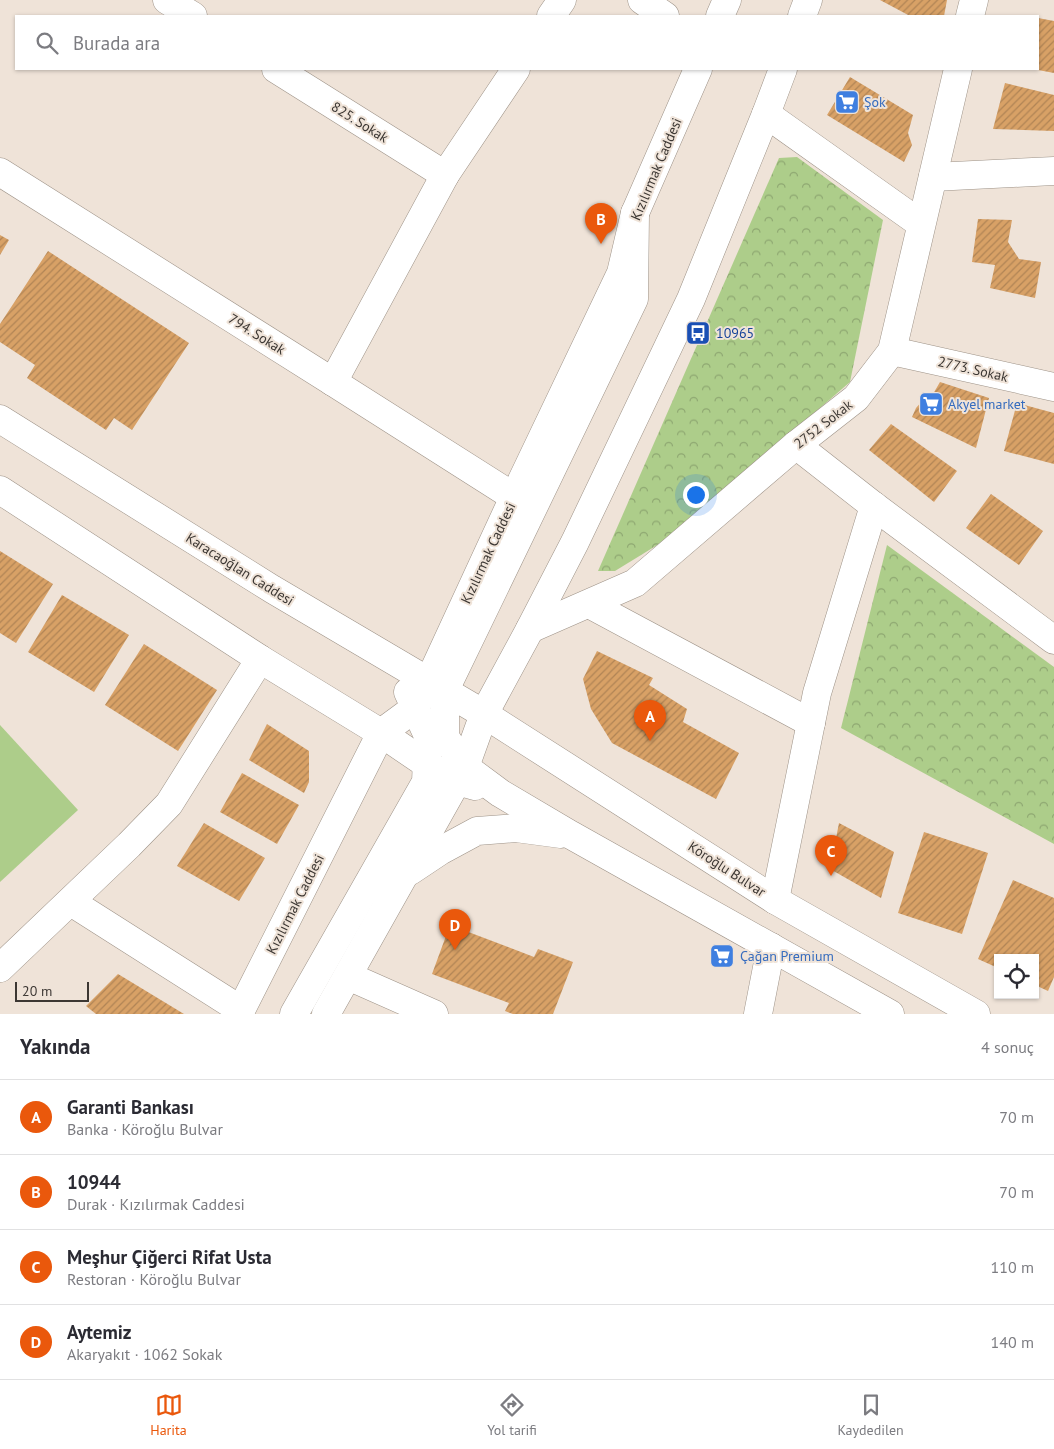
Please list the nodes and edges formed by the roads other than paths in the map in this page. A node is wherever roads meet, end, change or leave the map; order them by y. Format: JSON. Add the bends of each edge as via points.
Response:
{"nodes":[{"id":1,"x":167,"y":0,"type":"edge"},
{"id":2,"x":562,"y":0,"type":"edge"},
{"id":3,"x":642,"y":0,"type":"edge"},
{"id":4,"x":726,"y":0,"type":"edge"},
{"id":5,"x":808,"y":0,"type":"edge"},
{"id":6,"x":974,"y":0,"type":"edge"},
{"id":7,"x":191,"y":15,"type":"edge"},
{"id":8,"x":552,"y":15,"type":"edge"},
{"id":9,"x":664,"y":15,"type":"edge"},
{"id":10,"x":720,"y":15,"type":"edge"},
{"id":11,"x":802,"y":15,"type":"edge"},
{"id":12,"x":970,"y":15,"type":"edge"},
{"id":13,"x":278,"y":70,"type":"edge"},
{"id":14,"x":515,"y":70,"type":"edge"},
{"id":15,"x":698,"y":70,"type":"edge"},
{"id":16,"x":783,"y":70,"type":"edge"},
{"id":17,"x":958,"y":70,"type":"edge"},
{"id":18,"x":766,"y":114,"type":"junction"},
{"id":19,"x":1054,"y":171,"type":"edge"},
{"id":20,"x":0,"y":172,"type":"edge"},
{"id":21,"x":445,"y":175,"type":"junction"},
{"id":22,"x":933,"y":177,"type":"junction"},
{"id":23,"x":635,"y":213,"type":"junction"},
{"id":24,"x":921,"y":224,"type":"junction"},
{"id":25,"x":892,"y":351,"type":"junction"},
{"id":26,"x":333,"y":382,"type":"junction"},
{"id":27,"x":1054,"y":387,"type":"edge"},
{"id":28,"x":0,"y":419,"type":"edge"},
{"id":29,"x":796,"y":445,"type":"junction"},
{"id":30,"x":0,"y":490,"type":"edge"},
{"id":31,"x":514,"y":498,"type":"junction"},
{"id":32,"x":874,"y":506,"type":"junction"},
{"id":33,"x":590,"y":604,"type":"junction"},
{"id":34,"x":530,"y":629,"type":"junction"},
{"id":35,"x":1054,"y":640,"type":"edge"},
{"id":36,"x":260,"y":659,"type":"junction"},
{"id":37,"x":394,"y":661,"type":"junction"},
{"id":38,"x":437,"y":686,"type":"junction"},
{"id":39,"x":415,"y":708,"type":"junction"},
{"id":40,"x":484,"y":714,"type":"junction"},
{"id":41,"x":811,"y":723,"type":"junction"},
{"id":42,"x":381,"y":733,"type":"junction"},
{"id":43,"x":427,"y":764,"type":"junction"},
{"id":44,"x":461,"y":774,"type":"junction"},
{"id":45,"x":572,"y":835,"type":"junction"},
{"id":46,"x":405,"y":875,"type":"junction"},
{"id":47,"x":775,"y":900,"type":"junction"},
{"id":48,"x":71,"y":902,"type":"junction"},
{"id":49,"x":771,"y":947,"type":"junction"},
{"id":50,"x":0,"y":968,"type":"edge"},
{"id":51,"x":348,"y":976,"type":"junction"},
{"id":52,"x":240,"y":1012,"type":"edge"},
{"id":53,"x":294,"y":1014,"type":"edge"},
{"id":54,"x":326,"y":1014,"type":"edge"},
{"id":55,"x":434,"y":1014,"type":"edge"},
{"id":56,"x":758,"y":1014,"type":"edge"},
{"id":57,"x":890,"y":1014,"type":"edge"},
{"id":58,"x":976,"y":1014,"type":"edge"}],
"edges":[{"from":1,"to":7,"type":"main road"},
{"from":2,"to":8,"type":"main road"},
{"from":3,"to":9,"type":"main road"},
{"from":4,"to":10,"type":"main road"},
{"from":5,"to":11,"type":"main road"},
{"from":6,"to":12,"type":"main road"},
{"from":13,"to":21,"type":"main road","name":"825. Sokak"},
{"from":14,"to":21,"type":"main road"},
{"from":15,"to":23,"type":"main road","name":"Kızılırmak Caddesi"},
{"from":16,"to":18,"type":"main road"},
{"from":17,"to":22,"type":"main road","name":"2752 Sokak"},
{"from":18,"to":24,"type":"main road"},
{"from":18,"to":34,"type":"main road","via":[[690,299],[575,542]]},
{"from":19,"to":22,"type":"main road"},
{"from":20,"to":26,"type":"main road","name":"794. Sokak"},
{"from":21,"to":26,"type":"main road"},
{"from":22,"to":24,"type":"main road","name":"2752 Sokak"},
{"from":23,"to":31,"type":"main road","name":"Kızılırmak Caddesi","via":[[621,273]]},
{"from":23,"to":38,"type":"main road","via":[[634,299]]},
{"from":24,"to":25,"type":"main road","name":"2752 Sokak"},
{"from":25,"to":27,"type":"main road","name":"2773. Sokak"},
{"from":25,"to":29,"type":"main road","name":"2752 Sokak","via":[[856,398]]},
{"from":26,"to":31,"type":"main road","name":"794. Sokak"},
{"from":28,"to":37,"type":"main road","name":"Karacaoğlan Caddesi","via":[[272,589]]},
{"from":29,"to":32,"type":"main road"},
{"from":29,"to":33,"type":"main road","name":"2752 Sokak","via":[[635,583]]},
{"from":30,"to":36,"type":"main road"},
{"from":31,"to":38,"type":"main road","name":"Kızılırmak Caddesi"},
{"from":32,"to":35,"type":"main road"},
{"from":32,"to":41,"type":"main road","via":[[817,693]]},
{"from":33,"to":34,"type":"main road","name":"2752 Sokak"},
{"from":33,"to":41,"type":"main road"},
{"from":34,"to":40,"type":"main road"},
{"from":36,"to":42,"type":"main road"},
{"from":36,"to":48,"type":"main road","via":[[169,804]]},
{"from":37,"to":38,"type":"main road","name":"Karacaoğlan Caddesi"},
{"from":37,"to":39,"type":"main road"},
{"from":38,"to":39,"type":"main road","name":"Kızılırmak Caddesi"},
{"from":38,"to":40,"type":"main road","name":"Karacaoğlan Caddesi"},
{"from":38,"to":44,"type":"main road","via":[[445,737]]},
{"from":39,"to":42,"type":"main road","name":"Kızılırmak Caddesi"},
{"from":39,"to":43,"type":"main road","via":[[428,736]]},
{"from":40,"to":44,"type":"main road"},
{"from":40,"to":47,"type":"main road","name":"Köroğlu Bulvar"},
{"from":41,"to":47,"type":"main road"},
{"from":42,"to":43,"type":"main road"},
{"from":42,"to":52,"type":"main road","name":"Kızılırmak Caddesi"},
{"from":43,"to":44,"type":"main road"},
{"from":43,"to":53,"type":"main road","via":[[426,782]]},
{"from":44,"to":45,"type":"main road"},
{"from":44,"to":46,"type":"main road"},
{"from":45,"to":46,"type":"main road","via":[[516,828],[477,831]]},
{"from":45,"to":49,"type":"main road"},
{"from":46,"to":51,"type":"main road"},
{"from":47,"to":58,"type":"main road","name":"Köroğlu Bulvar"},
{"from":48,"to":50,"type":"main road"},
{"from":48,"to":52,"type":"main road"},
{"from":49,"to":56,"type":"main road"},
{"from":49,"to":57,"type":"main road"},
{"from":51,"to":54,"type":"main road"},
{"from":51,"to":55,"type":"main road"}]}
